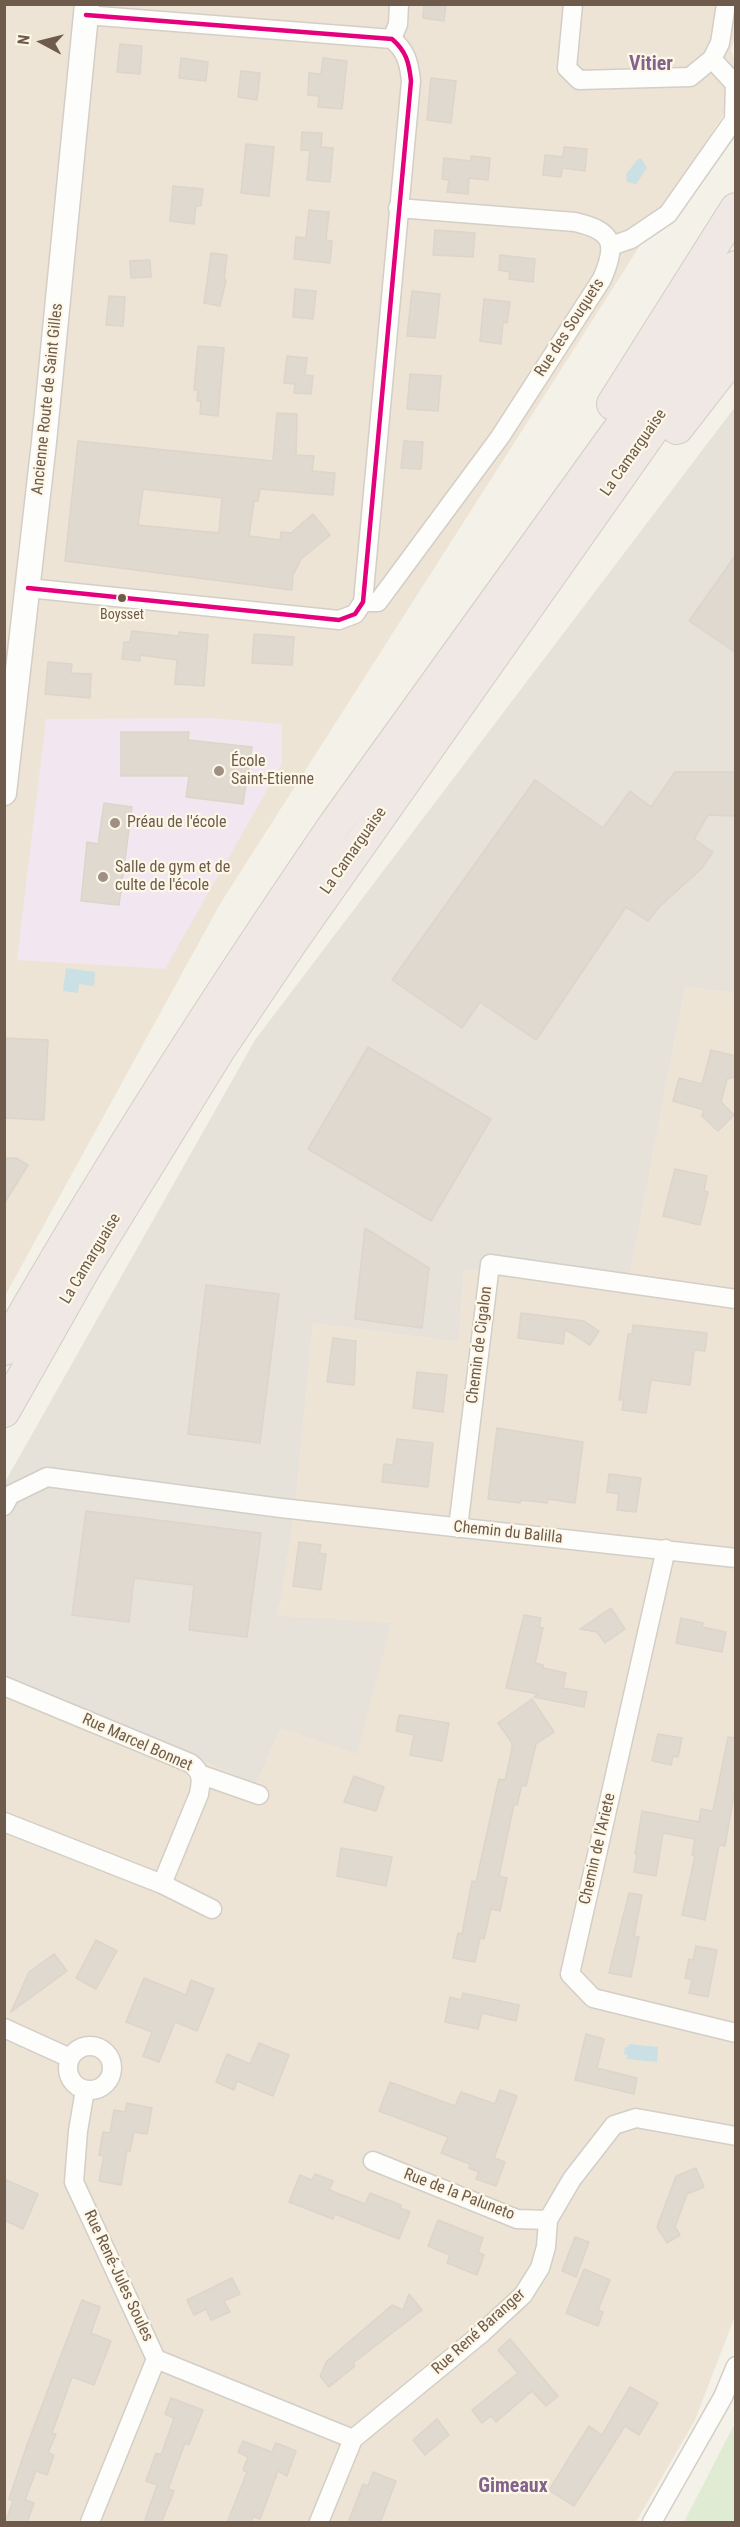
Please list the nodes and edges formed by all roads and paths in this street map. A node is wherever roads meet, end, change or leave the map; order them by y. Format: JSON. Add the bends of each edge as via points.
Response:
{"nodes":[{"id":1,"x":399,"y":4,"type":"edge"},
{"id":2,"x":573,"y":4,"type":"edge"},
{"id":3,"x":726,"y":4,"type":"edge"},
{"id":4,"x":86,"y":10,"type":"edge"},
{"id":5,"x":392,"y":39,"type":"junction"},
{"id":6,"x":712,"y":59,"type":"junction"},
{"id":7,"x":398,"y":208,"type":"junction"},
{"id":8,"x":735,"y":209,"type":"edge"},
{"id":9,"x":611,"y":246,"type":"junction"},
{"id":10,"x":735,"y":267,"type":"edge"},
{"id":11,"x":735,"y":311,"type":"edge"},
{"id":12,"x":735,"y":352,"type":"edge"},
{"id":13,"x":28,"y":588,"type":"junction"},
{"id":14,"x":363,"y":602,"type":"junction"},
{"id":15,"x":498,"y":646,"type":"junction"},
{"id":16,"x":403,"y":729,"type":"junction"},
{"id":17,"x":4,"y":793,"type":"edge"},
{"id":18,"x":735,"y":1299,"type":"edge"},
{"id":19,"x":4,"y":1349,"type":"edge"},
{"id":20,"x":4,"y":1411,"type":"edge"},
{"id":21,"x":4,"y":1506,"type":"edge"},
{"id":22,"x":458,"y":1528,"type":"junction"},
{"id":23,"x":666,"y":1549,"type":"junction"},
{"id":24,"x":735,"y":1558,"type":"edge"},
{"id":25,"x":4,"y":1686,"type":"edge"},
{"id":26,"x":202,"y":1775,"type":"junction"},
{"id":27,"x":259,"y":1795,"type":"dead end"},
{"id":28,"x":4,"y":1822,"type":"edge"},
{"id":29,"x":162,"y":1884,"type":"junction"},
{"id":30,"x":212,"y":1909,"type":"dead end"},
{"id":31,"x":4,"y":2028,"type":"edge"},
{"id":32,"x":735,"y":2033,"type":"edge"},
{"id":33,"x":70,"y":2058,"type":"junction"},
{"id":34,"x":85,"y":2090,"type":"junction"},
{"id":35,"x":735,"y":2136,"type":"edge"},
{"id":36,"x":372,"y":2161,"type":"dead end"},
{"id":37,"x":548,"y":2220,"type":"junction"},
{"id":38,"x":156,"y":2359,"type":"junction"},
{"id":39,"x":735,"y":2366,"type":"edge"},
{"id":40,"x":353,"y":2439,"type":"junction"},
{"id":41,"x":90,"y":2523,"type":"edge"},
{"id":42,"x":319,"y":2523,"type":"edge"},
{"id":43,"x":652,"y":2523,"type":"edge"}],
"edges":[{"from":1,"to":5,"type":"street"},
{"from":2,"to":6,"type":"street","via":[[567,68],[579,80],[690,77]]},
{"from":3,"to":6,"type":"street","via":[[720,43]]},
{"from":4,"to":5,"type":"street"},
{"from":4,"to":13,"type":"street","name":"Ancienne Route de Saint Gilles"},
{"from":5,"to":7,"type":"street","via":[[409,61],[411,81]]},
{"from":6,"to":9,"type":"street","via":[[735,84],[734,120],[668,214],[631,239]]},
{"from":7,"to":9,"type":"street","via":[[575,222],[595,227]]},
{"from":7,"to":14,"type":"street"},
{"from":8,"to":16,"type":"highway"},
{"from":9,"to":14,"type":"street","name":"Rue des Souquets","via":[[612,255],[602,279],[500,437],[378,602]]},
{"from":10,"to":16,"type":"highway","name":"La Camarguaise"},
{"from":11,"to":15,"type":"highway","name":"La Camarguaise"},
{"from":12,"to":15,"type":"highway","via":[[614,511]]},
{"from":13,"to":14,"type":"street","via":[[339,620],[355,614]]},
{"from":13,"to":17,"type":"street","name":"Ancienne Route de Saint Gilles"},
{"from":15,"to":20,"type":"highway","name":"La Camarguaise","via":[[218,1051],[87,1264]]},
{"from":16,"to":19,"type":"highway","name":"La Camarguaise","via":[[199,1028],[63,1245]]},
{"from":18,"to":22,"type":"street","name":"Chemin de Cigalon","via":[[490,1264]]},
{"from":21,"to":22,"type":"street","name":"Chemin du Balilla","via":[[10,1495],[47,1477]]},
{"from":22,"to":23,"type":"street","name":"Chemin du Balilla"},
{"from":23,"to":24,"type":"street","name":"Chemin du Balilla"},
{"from":23,"to":32,"type":"street","name":"Chemin de l'Ariete","via":[[570,1974],[593,1998]]},
{"from":25,"to":26,"type":"street","name":"Rue Marcel Bonnet","via":[[190,1763]]},
{"from":26,"to":27,"type":"street"},
{"from":26,"to":29,"type":"street","name":"Rue Marcel Bonnet","via":[[199,1794]]},
{"from":28,"to":29,"type":"street"},
{"from":29,"to":30,"type":"street"},
{"from":31,"to":33,"type":"street"},
{"from":33,"to":34,"type":"street","via":[[69,2078]]},
{"from":33,"to":34,"type":"street","via":[[75,2051],[89,2046],[103,2050],[111,2062],[106,2083]]},
{"from":34,"to":38,"type":"street","name":"Rue René-Jules Soules","via":[[74,2182]]},
{"from":35,"to":37,"type":"street","name":"Rue René Baranger","via":[[636,2118],[614,2125],[572,2179]]},
{"from":36,"to":37,"type":"street","name":"Rue de la Paluneto","via":[[517,2219]]},
{"from":37,"to":40,"type":"street","name":"Rue René Baranger","via":[[540,2268],[523,2295],[483,2333]]},
{"from":38,"to":40,"type":"street"},
{"from":38,"to":41,"type":"street","name":"Rue René-Jules Soules"},
{"from":39,"to":43,"type":"street","via":[[723,2397]]},
{"from":40,"to":42,"type":"street"}]}
